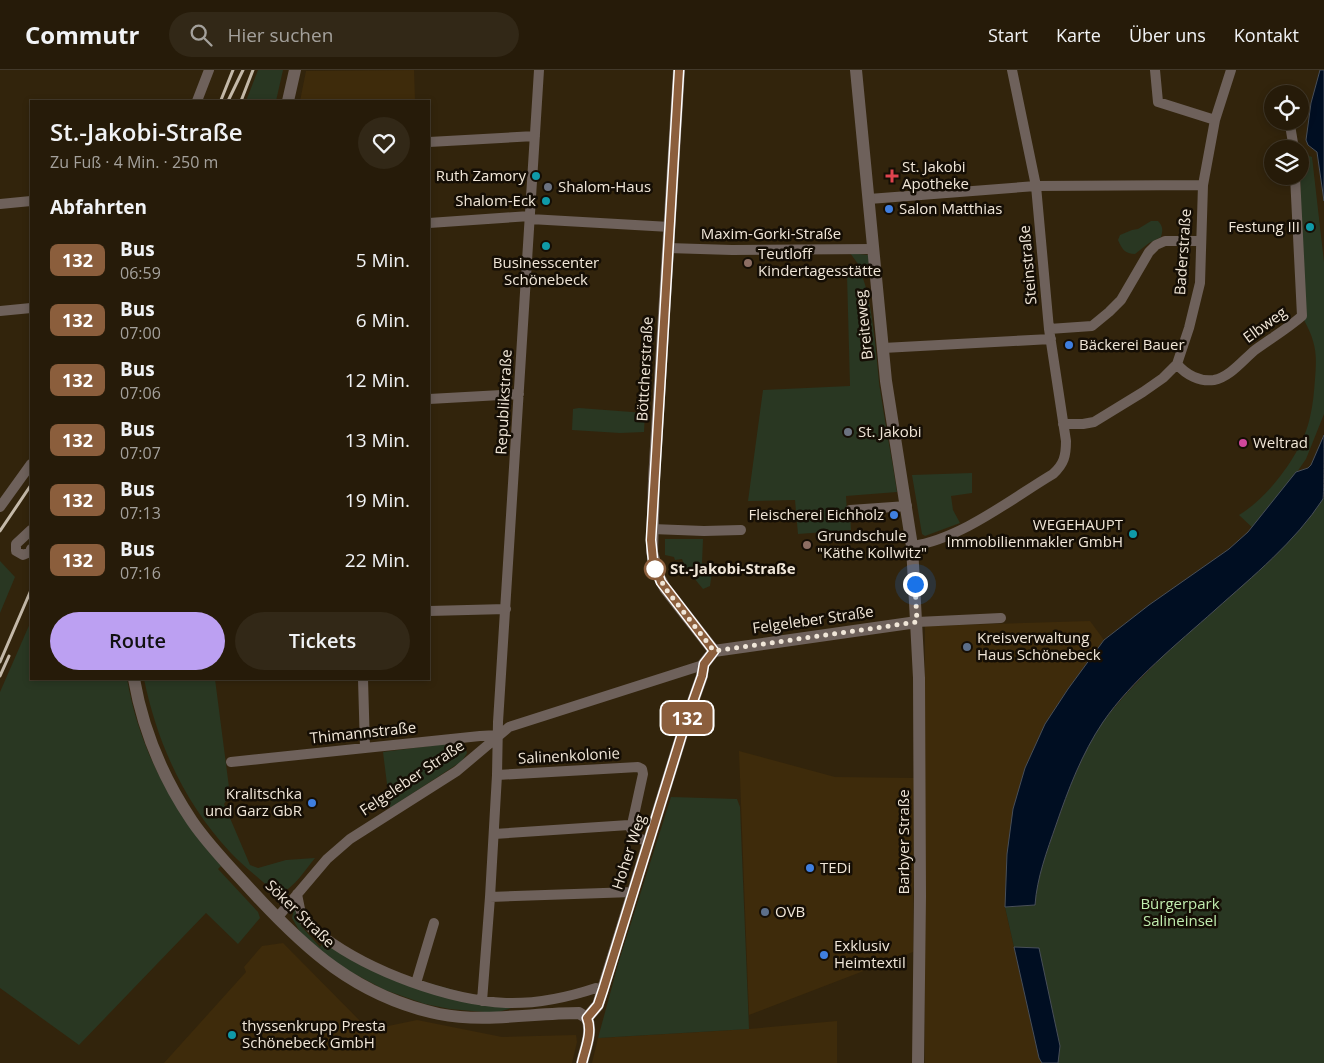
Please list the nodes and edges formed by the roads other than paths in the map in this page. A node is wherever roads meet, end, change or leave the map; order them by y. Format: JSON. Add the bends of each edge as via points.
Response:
{"nodes":[{"id":1,"x":209,"y":70,"type":"edge"},
{"id":2,"x":295,"y":70,"type":"edge"},
{"id":3,"x":539,"y":70,"type":"edge"},
{"id":4,"x":679,"y":70,"type":"edge"},
{"id":5,"x":856,"y":70,"type":"edge"},
{"id":6,"x":1012,"y":70,"type":"edge"},
{"id":7,"x":1154,"y":70,"type":"edge"},
{"id":8,"x":1231,"y":70,"type":"edge"},
{"id":9,"x":197,"y":100,"type":"edge"},
{"id":10,"x":288,"y":100,"type":"edge"},
{"id":11,"x":1214,"y":120,"type":"junction"},
{"id":12,"x":535,"y":136,"type":"junction"},
{"id":13,"x":430,"y":142,"type":"edge"},
{"id":14,"x":1203,"y":185,"type":"junction"},
{"id":15,"x":1296,"y":185,"type":"edge"},
{"id":16,"x":1036,"y":186,"type":"junction"},
{"id":17,"x":869,"y":199,"type":"junction"},
{"id":18,"x":30,"y":201,"type":"edge"},
{"id":19,"x":0,"y":204,"type":"edge"},
{"id":20,"x":530,"y":218,"type":"junction"},
{"id":21,"x":430,"y":223,"type":"edge"},
{"id":22,"x":670,"y":227,"type":"junction"},
{"id":23,"x":1200,"y":240,"type":"junction"},
{"id":24,"x":668,"y":248,"type":"junction"},
{"id":25,"x":874,"y":249,"type":"junction"},
{"id":26,"x":30,"y":308,"type":"edge"},
{"id":27,"x":0,"y":312,"type":"edge"},
{"id":28,"x":1050,"y":334,"type":"junction"},
{"id":29,"x":883,"y":348,"type":"junction"},
{"id":30,"x":1177,"y":364,"type":"junction"},
{"id":31,"x":519,"y":394,"type":"junction"},
{"id":32,"x":430,"y":399,"type":"edge"},
{"id":33,"x":1063,"y":424,"type":"junction"},
{"id":34,"x":30,"y":465,"type":"edge"},
{"id":35,"x":907,"y":506,"type":"junction"},
{"id":36,"x":0,"y":507,"type":"edge"},
{"id":37,"x":850,"y":510,"type":"dead end"},
{"id":38,"x":652,"y":529,"type":"junction"},
{"id":39,"x":741,"y":530,"type":"dead end"},
{"id":40,"x":30,"y":531,"type":"edge"},
{"id":41,"x":912,"y":546,"type":"junction"},
{"id":42,"x":30,"y":552,"type":"edge"},
{"id":43,"x":506,"y":609,"type":"junction"},
{"id":44,"x":430,"y":611,"type":"edge"},
{"id":45,"x":1001,"y":618,"type":"dead end"},
{"id":46,"x":917,"y":622,"type":"junction"},
{"id":47,"x":714,"y":651,"type":"junction"},
{"id":48,"x":704,"y":664,"type":"junction"},
{"id":49,"x":134,"y":680,"type":"edge"},
{"id":50,"x":363,"y":680,"type":"edge"},
{"id":51,"x":498,"y":736,"type":"junction"},
{"id":52,"x":365,"y":748,"type":"junction"},
{"id":53,"x":232,"y":762,"type":"dead end"},
{"id":54,"x":497,"y":775,"type":"junction"},
{"id":55,"x":631,"y":829,"type":"junction"},
{"id":56,"x":494,"y":834,"type":"junction"},
{"id":57,"x":649,"y":842,"type":"junction"},
{"id":58,"x":633,"y":892,"type":"junction"},
{"id":59,"x":296,"y":894,"type":"junction"},
{"id":60,"x":490,"y":897,"type":"junction"},
{"id":61,"x":277,"y":918,"type":"junction"},
{"id":62,"x":434,"y":923,"type":"dead end"},
{"id":63,"x":416,"y":983,"type":"junction"},
{"id":64,"x":603,"y":990,"type":"junction"},
{"id":65,"x":482,"y":1001,"type":"junction"},
{"id":66,"x":587,"y":1018,"type":"junction"},
{"id":67,"x":582,"y":1063,"type":"edge"},
{"id":68,"x":918,"y":1063,"type":"edge"}],
"edges":[{"from":1,"to":9,"type":"street"},
{"from":2,"to":10,"type":"street"},
{"from":3,"to":12,"type":"street","name":"Republikstraße"},
{"from":4,"to":22,"type":"street","name":"Böttcherstraße"},
{"from":5,"to":17,"type":"street","name":"Breiteweg"},
{"from":6,"to":16,"type":"street","name":"Steinstraße"},
{"from":7,"to":11,"type":"street","via":[[1158,102]]},
{"from":8,"to":11,"type":"street","name":"Baderstraße"},
{"from":11,"to":14,"type":"street","name":"Baderstraße"},
{"from":12,"to":13,"type":"street"},
{"from":12,"to":20,"type":"street","name":"Republikstraße"},
{"from":14,"to":16,"type":"street"},
{"from":14,"to":23,"type":"street","name":"Baderstraße"},
{"from":15,"to":30,"type":"street","name":"Elbweg","via":[[1302,316],[1223,377],[1213,380],[1190,376]]},
{"from":16,"to":17,"type":"street"},
{"from":16,"to":28,"type":"street","name":"Steinstraße"},
{"from":17,"to":25,"type":"street","name":"Breiteweg"},
{"from":18,"to":19,"type":"street"},
{"from":20,"to":21,"type":"street"},
{"from":20,"to":22,"type":"street"},
{"from":20,"to":31,"type":"street","name":"Republikstraße"},
{"from":22,"to":24,"type":"street","name":"Böttcherstraße"},
{"from":23,"to":28,"type":"street","via":[[1165,241],[1156,245],[1121,300],[1109,312],[1092,326]]},
{"from":23,"to":30,"type":"street","name":"Baderstraße","via":[[1200,283]]},
{"from":24,"to":25,"type":"street","name":"Maxim-Gorki-Straße"},
{"from":24,"to":38,"type":"street","name":"Böttcherstraße"},
{"from":25,"to":29,"type":"street","name":"Breiteweg"},
{"from":26,"to":27,"type":"street"},
{"from":28,"to":29,"type":"street"},
{"from":28,"to":33,"type":"street","name":"Steinstraße"},
{"from":29,"to":35,"type":"street","name":"Breiteweg"},
{"from":30,"to":33,"type":"street","name":"Baderstraße","via":[[1144,392],[1094,422]]},
{"from":31,"to":32,"type":"street"},
{"from":31,"to":43,"type":"street","name":"Republikstraße"},
{"from":33,"to":41,"type":"street","name":"Steinstraße","via":[[1065,458],[1053,474],[974,522],[934,541]]},
{"from":34,"to":36,"type":"street"},
{"from":35,"to":37,"type":"street"},
{"from":35,"to":41,"type":"street","name":"Breiteweg"},
{"from":38,"to":39,"type":"street"},
{"from":38,"to":47,"type":"street","name":"Böttcherstraße","via":[[653,560],[658,575]]},
{"from":40,"to":42,"type":"street","via":[[16,544],[16,551],[23,555]]},
{"from":41,"to":46,"type":"street","name":"Barbyer Straße"},
{"from":43,"to":44,"type":"street"},
{"from":43,"to":51,"type":"street","name":"Republikstraße"},
{"from":45,"to":46,"type":"street"},
{"from":46,"to":47,"type":"street","name":"Felgeleber Straße"},
{"from":46,"to":68,"type":"street","name":"Barbyer Straße","via":[[920,783]]},
{"from":47,"to":48,"type":"street","name":"Hoher Weg"},
{"from":48,"to":51,"type":"street","name":"Felgeleber Straße","via":[[517,724]]},
{"from":48,"to":57,"type":"street","name":"Hoher Weg"},
{"from":49,"to":61,"type":"street","name":"Söker Straße","via":[[150,740],[171,787],[208,842]]},
{"from":50,"to":52,"type":"street"},
{"from":51,"to":52,"type":"street","name":"Thimannstraße"},
{"from":51,"to":54,"type":"street","name":"Salinenkolonie"},
{"from":51,"to":59,"type":"street","name":"Felgeleber Straße","via":[[457,771],[350,839]]},
{"from":52,"to":53,"type":"street","name":"Thimannstraße"},
{"from":54,"to":55,"type":"street","name":"Salinenkolonie","via":[[638,767],[643,774]]},
{"from":54,"to":56,"type":"street","name":"Salinenkolonie"},
{"from":55,"to":56,"type":"street","via":[[629,825]]},
{"from":55,"to":57,"type":"street","via":[[638,838]]},
{"from":56,"to":60,"type":"street","name":"Salinenkolonie"},
{"from":57,"to":58,"type":"street","name":"Hoher Weg"},
{"from":58,"to":60,"type":"street"},
{"from":58,"to":64,"type":"street","name":"Hoher Weg"},
{"from":59,"to":61,"type":"street","name":"Felgeleber Straße"},
{"from":59,"to":63,"type":"street","via":[[308,925],[337,947]]},
{"from":60,"to":65,"type":"street","name":"Salinenkolonie"},
{"from":61,"to":66,"type":"street","name":"Söker Straße","via":[[311,951],[343,975],[378,994],[410,1006],[468,1018],[578,1013]]},
{"from":62,"to":63,"type":"street"},
{"from":63,"to":65,"type":"street"},
{"from":64,"to":65,"type":"street","via":[[596,988],[542,1002]]},
{"from":64,"to":66,"type":"street","name":"Hoher Weg","via":[[598,1005]]},
{"from":66,"to":67,"type":"street","via":[[590,1032]]}]}
